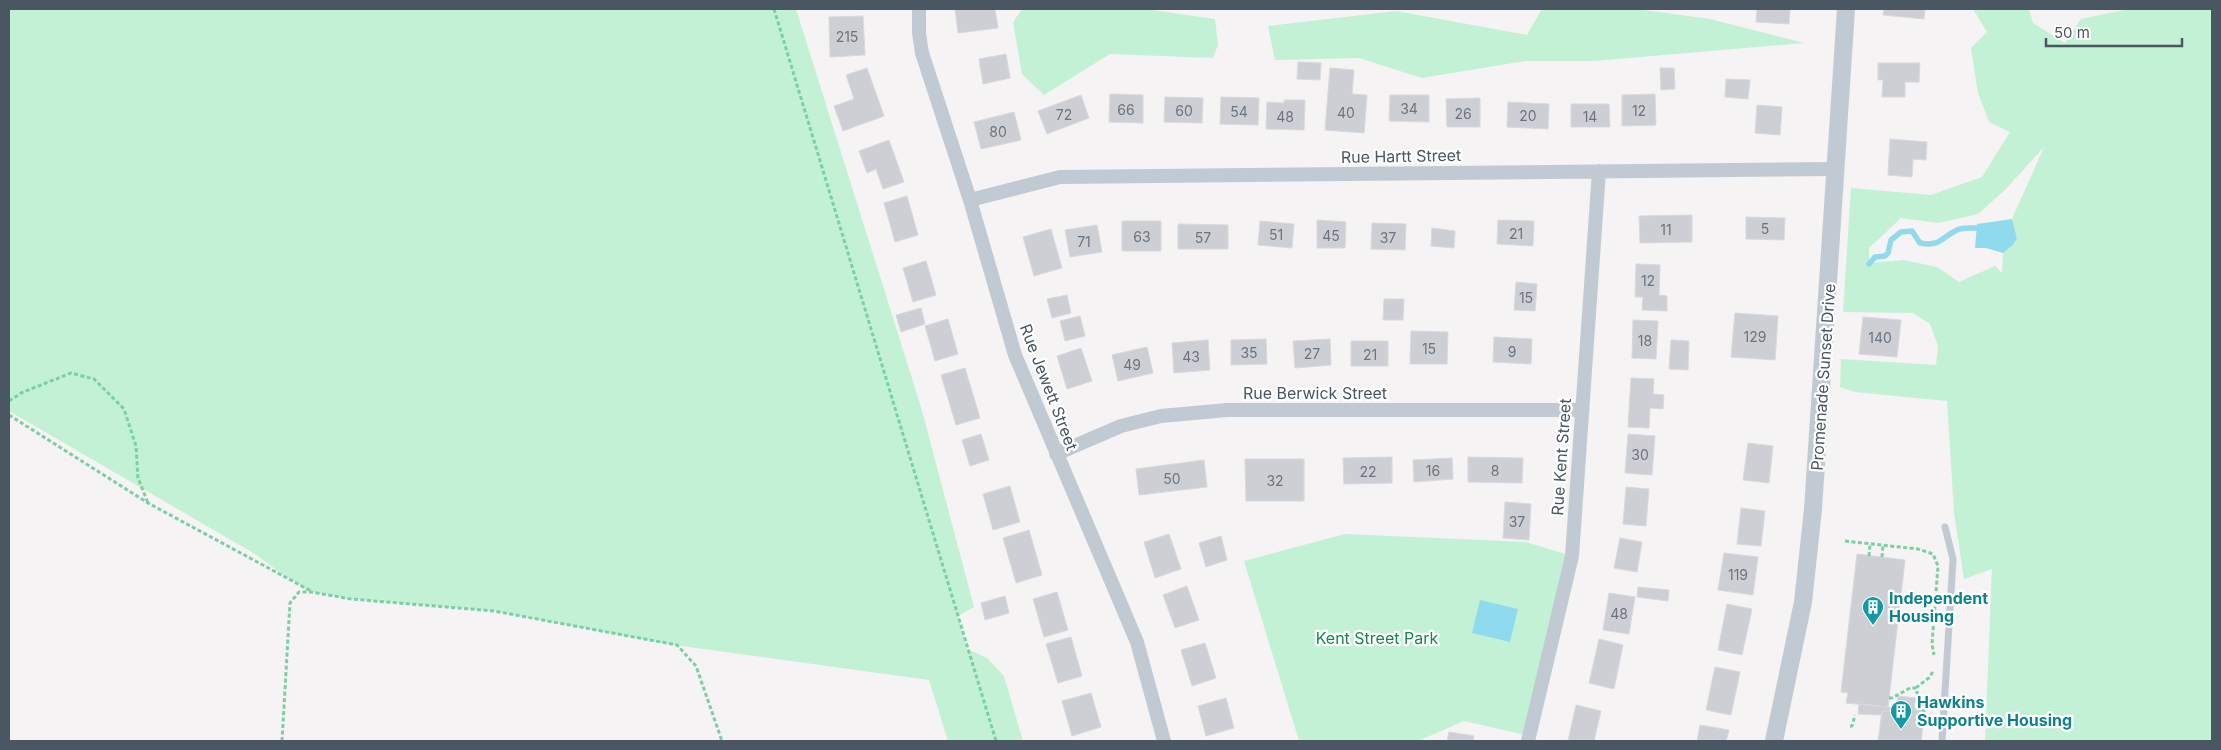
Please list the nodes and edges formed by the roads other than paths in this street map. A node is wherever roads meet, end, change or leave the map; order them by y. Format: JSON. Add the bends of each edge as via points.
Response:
{"nodes":[{"id":1,"x":919,"y":9,"type":"edge"},
{"id":2,"x":1846,"y":9,"type":"edge"},
{"id":3,"x":1836,"y":169,"type":"junction"},
{"id":4,"x":1599,"y":171,"type":"junction"},
{"id":5,"x":970,"y":200,"type":"junction"},
{"id":6,"x":1582,"y":410,"type":"junction"},
{"id":7,"x":1056,"y":454,"type":"junction"},
{"id":8,"x":1945,"y":526,"type":"dead end"},
{"id":9,"x":1164,"y":741,"type":"edge"},
{"id":10,"x":1528,"y":741,"type":"edge"},
{"id":11,"x":1774,"y":741,"type":"edge"},
{"id":12,"x":1942,"y":741,"type":"edge"}],
"edges":[{"from":1,"to":5,"type":"street","name":"Rue Jewett Street","via":[[922,52]]},
{"from":2,"to":3,"type":"street","name":"Promenade Sunset Drive"},
{"from":3,"to":4,"type":"street","name":"Rue Hartt Street"},
{"from":3,"to":11,"type":"street","name":"Promenade Sunset Drive","via":[[1814,509],[1802,602]]},
{"from":4,"to":5,"type":"street","name":"Rue Hartt Street","via":[[1060,177]]},
{"from":4,"to":6,"type":"street","name":"Rue Kent Street"},
{"from":5,"to":7,"type":"street","name":"Rue Jewett Street","via":[[1015,355]]},
{"from":6,"to":7,"type":"street","name":"Rue Berwick Street","via":[[1239,410],[1161,416],[1121,426]]},
{"from":6,"to":10,"type":"street","name":"Rue Kent Street","via":[[1572,556]]},
{"from":7,"to":9,"type":"street","name":"Rue Jewett Street","via":[[1137,642]]},
{"from":8,"to":12,"type":"lane","via":[[1953,560]]}]}
